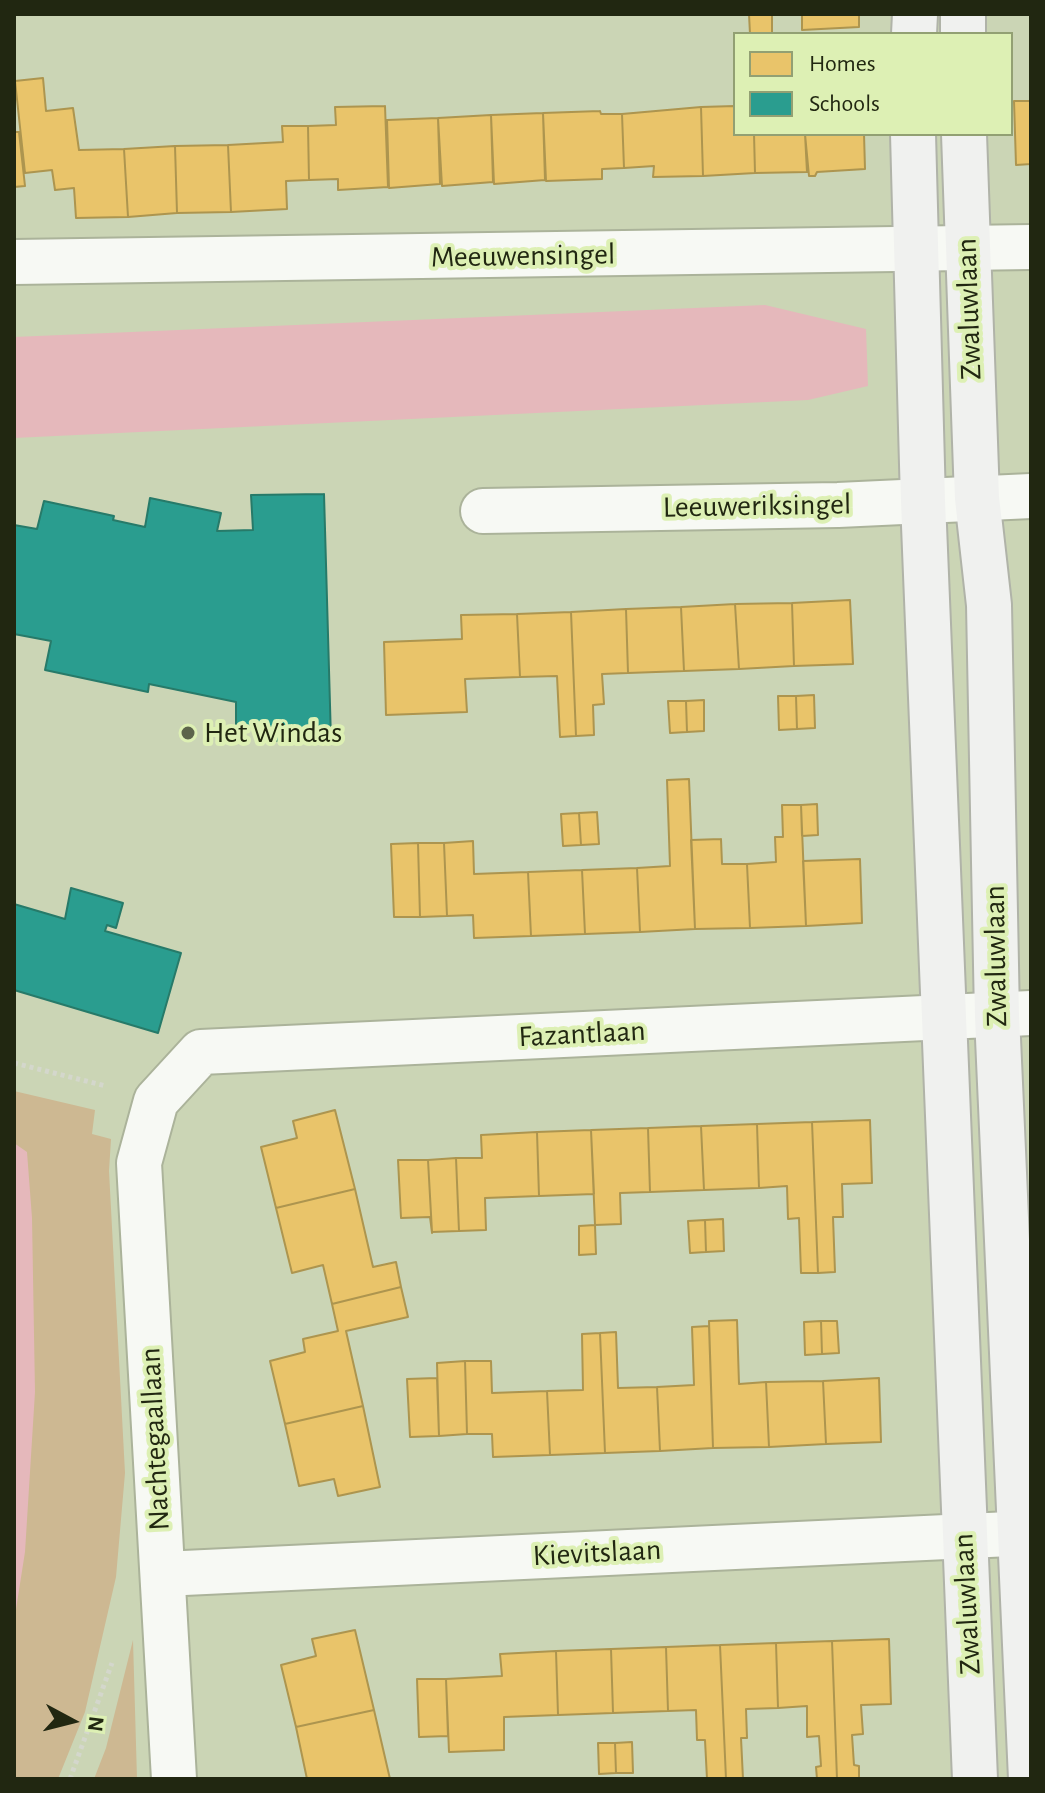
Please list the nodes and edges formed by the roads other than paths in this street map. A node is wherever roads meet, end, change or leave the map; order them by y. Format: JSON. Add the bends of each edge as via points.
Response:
{"nodes":[{"id":1,"x":913,"y":136,"type":"edge"},
{"id":2,"x":964,"y":136,"type":"edge"},
{"id":3,"x":1031,"y":247,"type":"edge"},
{"id":4,"x":966,"y":249,"type":"junction"},
{"id":5,"x":915,"y":250,"type":"junction"},
{"id":6,"x":14,"y":262,"type":"edge"},
{"id":7,"x":1031,"y":496,"type":"edge"},
{"id":8,"x":977,"y":498,"type":"junction"},
{"id":9,"x":923,"y":501,"type":"junction"},
{"id":10,"x":483,"y":511,"type":"dead end"},
{"id":11,"x":1014,"y":1014,"type":"edge"},
{"id":12,"x":943,"y":1018,"type":"junction"},
{"id":13,"x":156,"y":1101,"type":"joint"},
{"id":14,"x":1026,"y":1533,"type":"edge"},
{"id":15,"x":963,"y":1536,"type":"junction"},
{"id":16,"x":163,"y":1574,"type":"junction"},
{"id":17,"x":174,"y":1779,"type":"edge"},
{"id":18,"x":975,"y":1779,"type":"edge"},
{"id":19,"x":1031,"y":1779,"type":"edge"}],
"edges":[{"from":1,"to":5,"type":"main road","name":"Zwaluwlaan"},
{"from":2,"to":4,"type":"main road","name":"Zwaluwlaan"},
{"from":3,"to":4,"type":"street","name":"Meeuwensingel"},
{"from":4,"to":5,"type":"street","name":"Meeuwensingel"},
{"from":4,"to":8,"type":"main road","name":"Zwaluwlaan"},
{"from":5,"to":6,"type":"street","name":"Meeuwensingel"},
{"from":5,"to":9,"type":"main road","name":"Zwaluwlaan"},
{"from":7,"to":8,"type":"street","name":"Leeuweriksingel"},
{"from":8,"to":9,"type":"street","name":"Leeuweriksingel"},
{"from":8,"to":11,"type":"main road","name":"Zwaluwlaan","via":[[989,605]]},
{"from":9,"to":10,"type":"street","name":"Leeuweriksingel"},
{"from":9,"to":12,"type":"main road","name":"Zwaluwlaan"},
{"from":11,"to":12,"type":"street","name":"Fazantlaan"},
{"from":11,"to":14,"type":"main road","name":"Zwaluwlaan"},
{"from":12,"to":13,"type":"street","name":"Fazantlaan","via":[[201,1052]]},
{"from":12,"to":15,"type":"main road","name":"Zwaluwlaan"},
{"from":13,"to":16,"type":"street","name":"Nachtegaallaan","via":[[139,1163]]},
{"from":14,"to":15,"type":"street","name":"Kievitslaan"},
{"from":14,"to":19,"type":"main road","name":"Zwaluwlaan"},
{"from":15,"to":16,"type":"street","name":"Kievitslaan"},
{"from":15,"to":18,"type":"main road","name":"Zwaluwlaan"},
{"from":16,"to":17,"type":"street","name":"Nachtegaallaan"}]}
